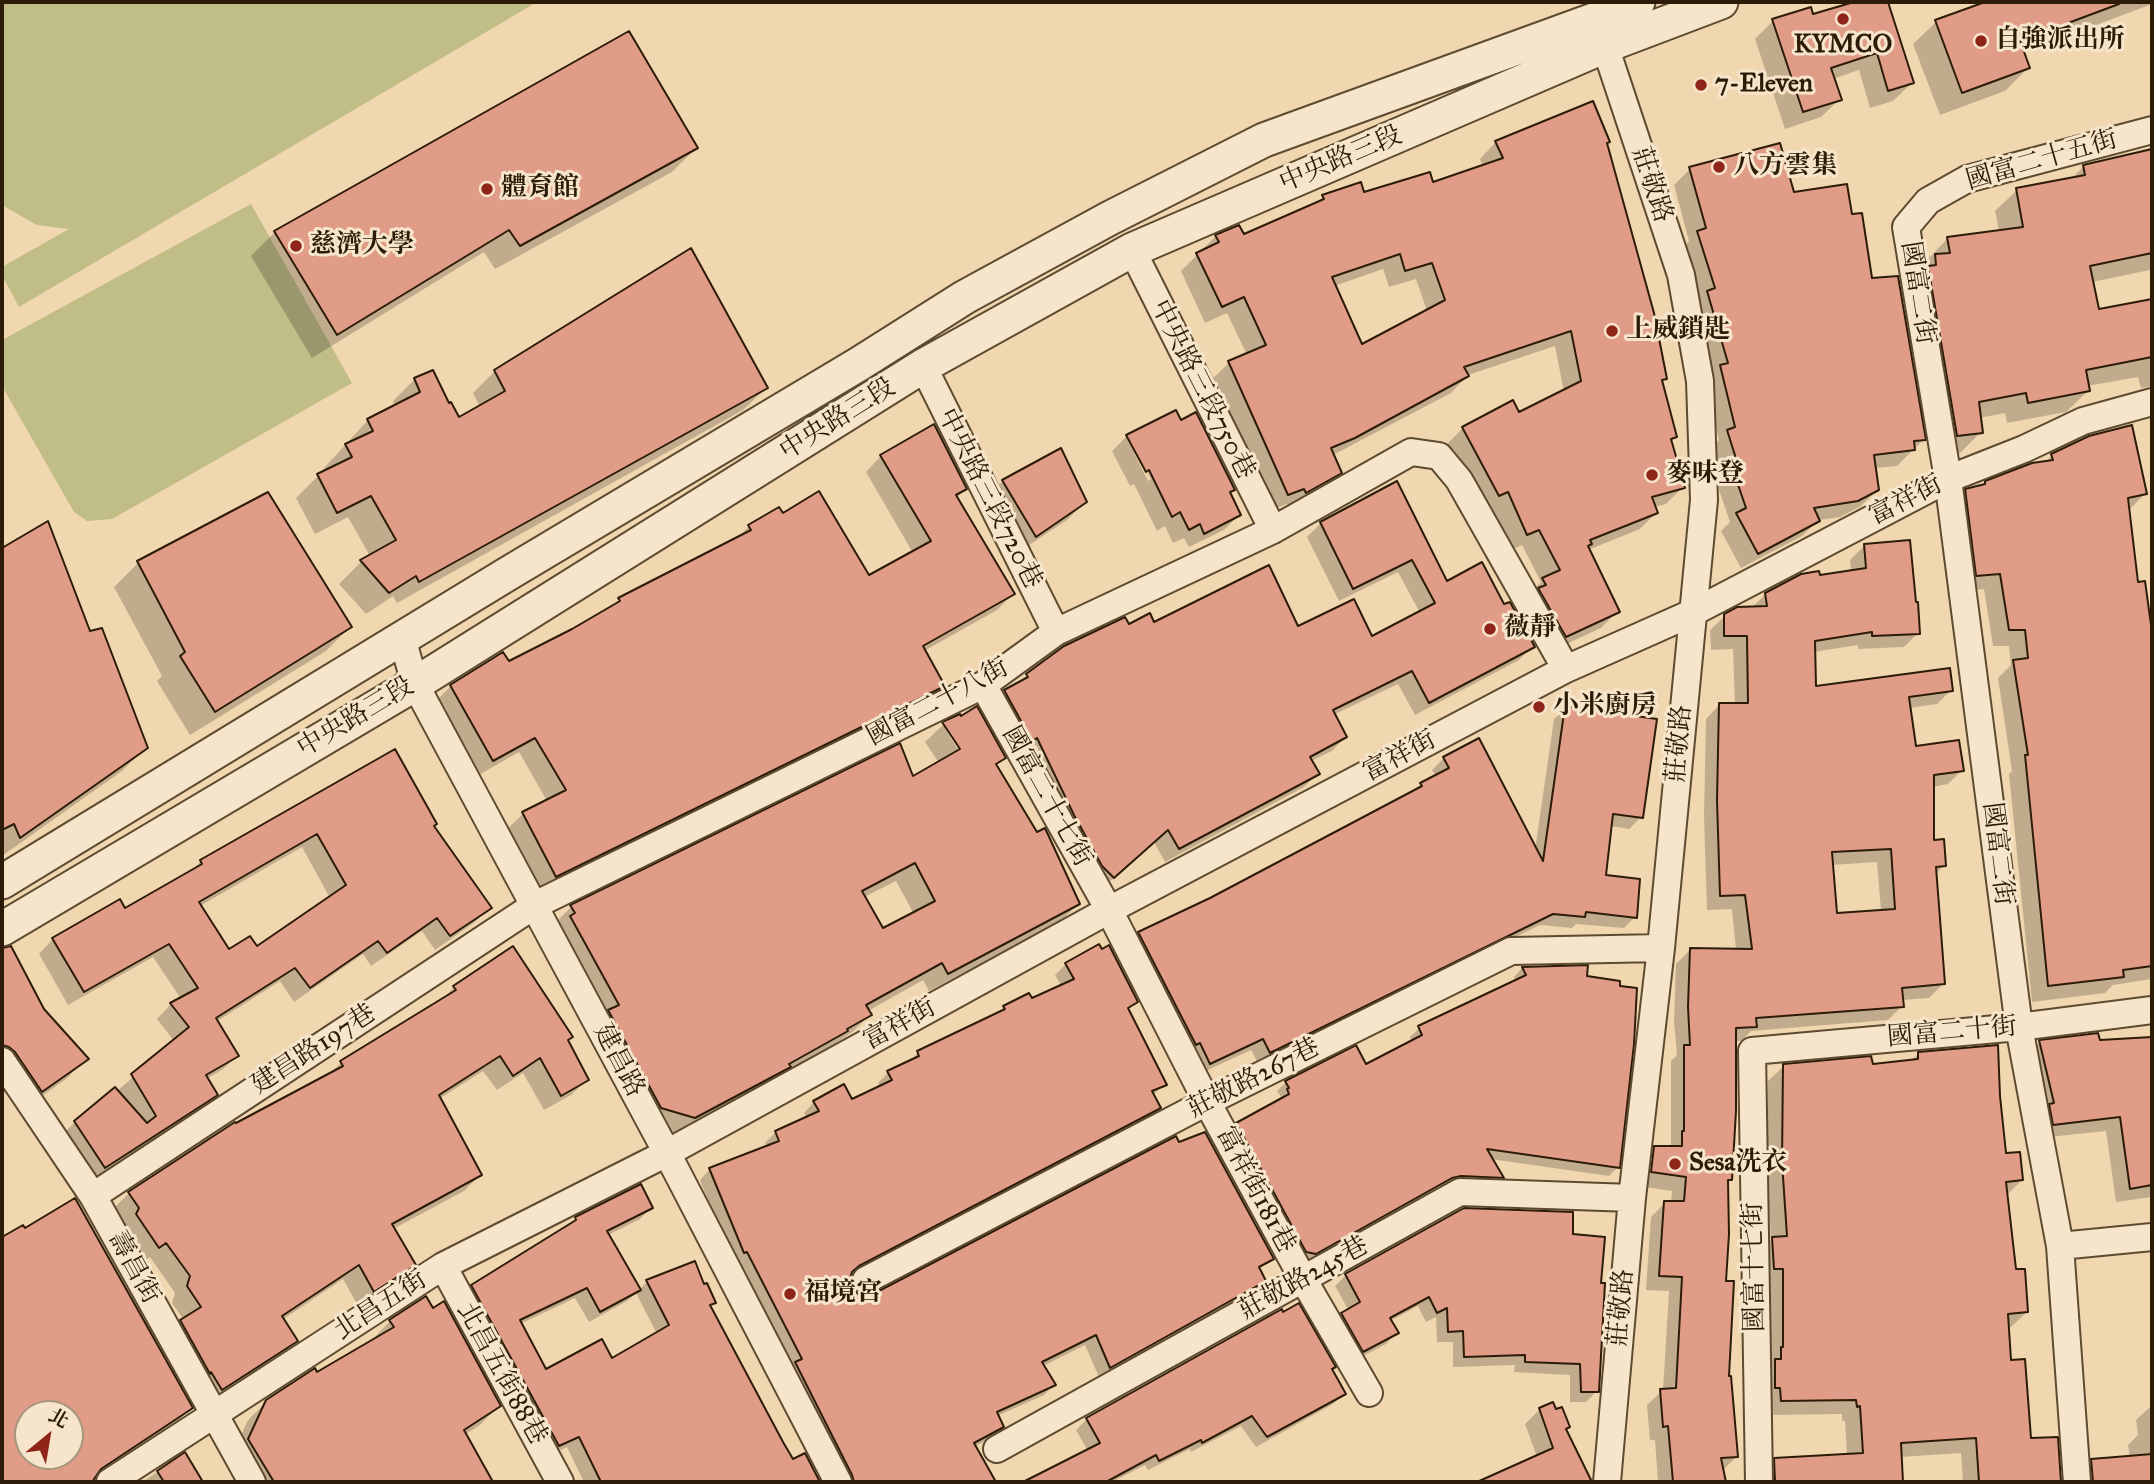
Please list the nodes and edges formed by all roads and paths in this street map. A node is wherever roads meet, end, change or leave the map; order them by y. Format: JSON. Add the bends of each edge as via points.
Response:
{"nodes":[{"id":1,"x":1638,"y":2,"type":"edge"},
{"id":2,"x":1721,"y":2,"type":"edge"},
{"id":3,"x":1602,"y":32,"type":"junction"},
{"id":4,"x":2152,"y":130,"type":"edge"},
{"id":5,"x":1906,"y":227,"type":"joint"},
{"id":6,"x":1132,"y":250,"type":"junction"},
{"id":7,"x":923,"y":366,"type":"junction"},
{"id":8,"x":2152,"y":402,"type":"edge"},
{"id":9,"x":1948,"y":479,"type":"junction"},
{"id":10,"x":1273,"y":530,"type":"junction"},
{"id":11,"x":1692,"y":613,"type":"junction"},
{"id":12,"x":1056,"y":632,"type":"junction"},
{"id":13,"x":402,"y":638,"type":"junction"},
{"id":14,"x":1566,"y":669,"type":"junction"},
{"id":15,"x":415,"y":684,"type":"junction"},
{"id":16,"x":983,"y":685,"type":"junction"},
{"id":17,"x":2,"y":882,"type":"edge"},
{"id":18,"x":535,"y":905,"type":"junction"},
{"id":19,"x":1109,"y":910,"type":"junction"},
{"id":20,"x":2,"y":929,"type":"edge"},
{"id":21,"x":1661,"y":947,"type":"junction"},
{"id":22,"x":2152,"y":1010,"type":"edge"},
{"id":23,"x":2019,"y":1027,"type":"junction"},
{"id":24,"x":1752,"y":1051,"type":"joint"},
{"id":25,"x":2,"y":1060,"type":"edge"},
{"id":26,"x":1207,"y":1102,"type":"junction"},
{"id":27,"x":667,"y":1153,"type":"junction"},
{"id":28,"x":93,"y":1196,"type":"junction"},
{"id":29,"x":1632,"y":1198,"type":"junction"},
{"id":30,"x":2152,"y":1237,"type":"edge"},
{"id":31,"x":2060,"y":1246,"type":"junction"},
{"id":32,"x":443,"y":1266,"type":"junction"},
{"id":33,"x":1303,"y":1279,"type":"junction"},
{"id":34,"x":866,"y":1280,"type":"dead end"},
{"id":35,"x":1369,"y":1394,"type":"dead end"},
{"id":36,"x":214,"y":1414,"type":"junction"},
{"id":37,"x":997,"y":1449,"type":"dead end"},
{"id":38,"x":110,"y":1482,"type":"edge"},
{"id":39,"x":252,"y":1482,"type":"edge"},
{"id":40,"x":560,"y":1482,"type":"edge"},
{"id":41,"x":838,"y":1482,"type":"edge"},
{"id":42,"x":1607,"y":1482,"type":"edge"},
{"id":43,"x":1759,"y":1482,"type":"edge"},
{"id":44,"x":2077,"y":1482,"type":"edge"}],
"edges":[{"from":1,"to":3,"type":"street","name":"中央路三段"},
{"from":2,"to":3,"type":"street","name":"中央路三段"},
{"from":3,"to":6,"type":"street","name":"中央路三段"},
{"from":3,"to":11,"type":"street","name":"莊敬路","via":[[1681,275],[1700,381],[1704,500]]},
{"from":3,"to":13,"type":"street","name":"中央路三段","via":[[1264,140],[965,297]]},
{"from":4,"to":5,"type":"street","name":"國富二十五街","via":[[1967,179],[1928,201]]},
{"from":5,"to":9,"type":"street","name":"國富二街"},
{"from":6,"to":7,"type":"street","name":"中央路三段"},
{"from":6,"to":10,"type":"street","name":"中央路三段750巷"},
{"from":7,"to":12,"type":"street","name":"中央路三段720巷"},
{"from":7,"to":15,"type":"street","name":"中央路三段"},
{"from":8,"to":9,"type":"street","name":"富祥街","via":[[2083,421]]},
{"from":9,"to":11,"type":"street","name":"富祥街"},
{"from":9,"to":23,"type":"street","name":"國富二街"},
{"from":10,"to":12,"type":"street","name":"國富二十八街"},
{"from":10,"to":14,"type":"street","name":"國富二十八街","via":[[1411,452],[1439,456],[1459,480]]},
{"from":11,"to":14,"type":"street","name":"富祥街"},
{"from":11,"to":21,"type":"street","name":"莊敬路"},
{"from":12,"to":16,"type":"street","name":"國富二十八街"},
{"from":13,"to":15,"type":"street","name":"建昌路"},
{"from":13,"to":17,"type":"street","name":"中央路三段"},
{"from":14,"to":19,"type":"street","name":"富祥街"},
{"from":15,"to":18,"type":"street","name":"建昌路"},
{"from":15,"to":20,"type":"street","name":"中央路三段"},
{"from":16,"to":18,"type":"street","name":"國富二十八街"},
{"from":16,"to":19,"type":"street","name":"國富二十七街"},
{"from":18,"to":27,"type":"street","name":"建昌路"},
{"from":18,"to":28,"type":"street","name":"建昌路197巷"},
{"from":19,"to":26,"type":"street","name":"富祥街181巷"},
{"from":19,"to":27,"type":"street","name":"富祥街"},
{"from":21,"to":26,"type":"street","name":"莊敬路267巷","via":[[1511,951]]},
{"from":21,"to":29,"type":"street","name":"莊敬路"},
{"from":22,"to":23,"type":"street","name":"國富二十街"},
{"from":23,"to":24,"type":"street","name":"國富二十街"},
{"from":23,"to":31,"type":"street","name":"國富二街"},
{"from":24,"to":43,"type":"street","name":"國富十七街"},
{"from":25,"to":28,"type":"street","name":"壽昌街"},
{"from":26,"to":33,"type":"street","name":"富祥街181巷"},
{"from":26,"to":34,"type":"street","name":"莊敬路267巷"},
{"from":27,"to":32,"type":"street","name":"北昌五街"},
{"from":27,"to":41,"type":"street","name":"建昌路"},
{"from":28,"to":36,"type":"street","name":"壽昌街"},
{"from":29,"to":33,"type":"street","name":"莊敬路245巷","via":[[1460,1192]]},
{"from":29,"to":42,"type":"street","name":"莊敬路"},
{"from":30,"to":31,"type":"street"},
{"from":31,"to":44,"type":"street","name":"國富二街"},
{"from":32,"to":36,"type":"street","name":"北昌五街"},
{"from":32,"to":40,"type":"street","name":"北昌五街88巷"},
{"from":33,"to":35,"type":"street","name":"富祥街181巷"},
{"from":33,"to":37,"type":"street","name":"莊敬路245巷"},
{"from":36,"to":38,"type":"street","name":"北昌五街"},
{"from":36,"to":39,"type":"street","name":"壽昌街"}]}
